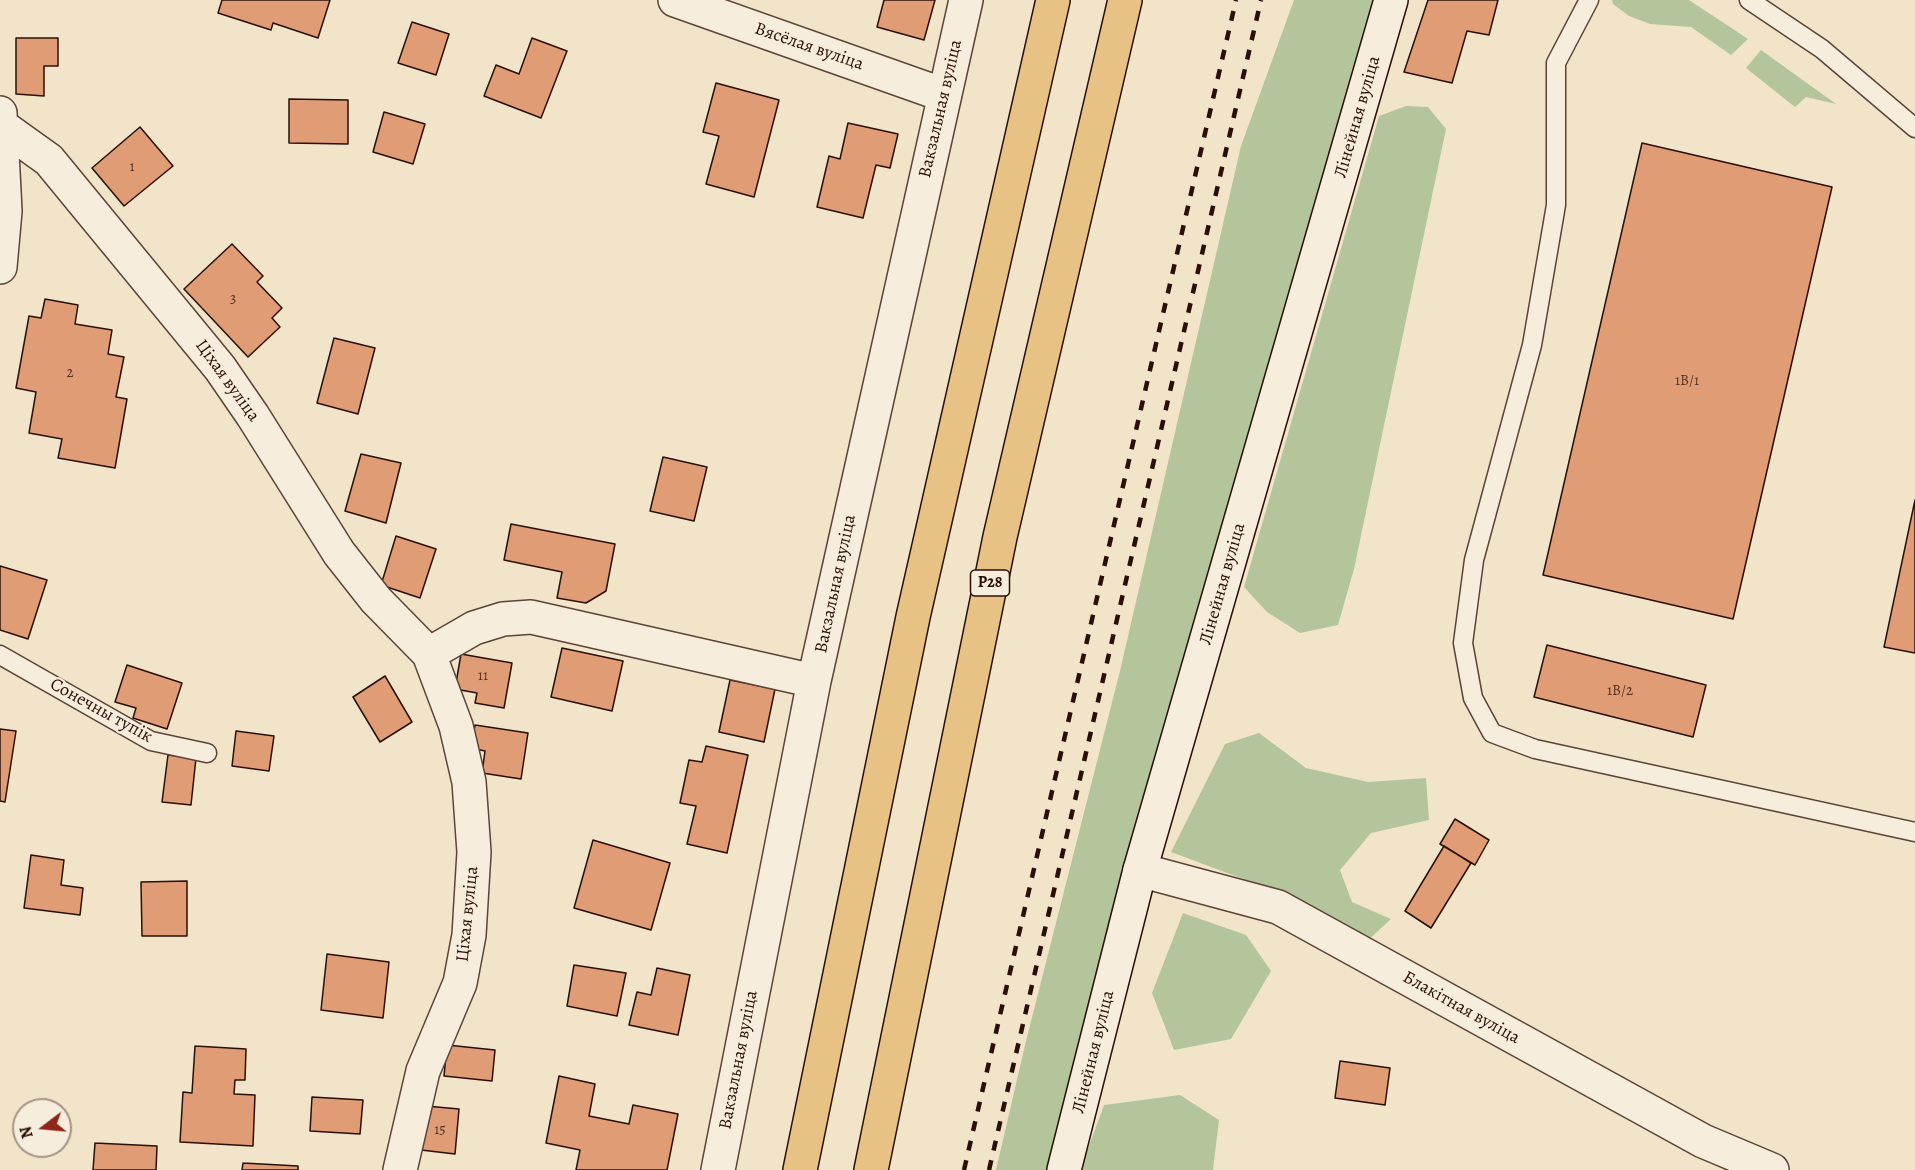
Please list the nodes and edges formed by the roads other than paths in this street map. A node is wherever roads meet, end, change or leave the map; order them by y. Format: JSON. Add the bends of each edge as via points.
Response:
{"nodes":[{"id":1,"x":675,"y":0,"type":"edge"},
{"id":2,"x":966,"y":0,"type":"edge"},
{"id":3,"x":1053,"y":0,"type":"edge"},
{"id":4,"x":1125,"y":0,"type":"edge"},
{"id":5,"x":1391,"y":0,"type":"edge"},
{"id":6,"x":1589,"y":0,"type":"edge"},
{"id":7,"x":1749,"y":0,"type":"edge"},
{"id":8,"x":944,"y":95,"type":"junction"},
{"id":9,"x":1,"y":120,"type":"edge"},
{"id":10,"x":1915,"y":128,"type":"edge"},
{"id":11,"x":0,"y":267,"type":"edge"},
{"id":12,"x":429,"y":654,"type":"junction"},
{"id":13,"x":0,"y":655,"type":"edge"},
{"id":14,"x":814,"y":681,"type":"junction"},
{"id":15,"x":207,"y":753,"type":"dead end"},
{"id":16,"x":1915,"y":832,"type":"edge"},
{"id":17,"x":1140,"y":870,"type":"junction"},
{"id":18,"x":400,"y":1170,"type":"edge"},
{"id":19,"x":718,"y":1170,"type":"edge"},
{"id":20,"x":800,"y":1170,"type":"edge"},
{"id":21,"x":871,"y":1170,"type":"edge"},
{"id":22,"x":1064,"y":1170,"type":"edge"},
{"id":23,"x":1772,"y":1170,"type":"edge"}],
"edges":[{"from":1,"to":8,"type":"street","name":"Вясёлая вуліца"},
{"from":2,"to":8,"type":"street","name":"Вакзальная вуліца"},
{"from":3,"to":20,"type":"highway","via":[[913,617]]},
{"from":4,"to":21,"type":"highway","number":"Р28","via":[[1000,537]]},
{"from":5,"to":17,"type":"street","name":"Лінейная вуліца"},
{"from":6,"to":16,"type":"lane","via":[[1556,63],[1556,205],[1532,345],[1474,560],[1463,643],[1473,698],[1492,733],[1535,749]]},
{"from":7,"to":10,"type":"lane","via":[[1822,49]]},
{"from":8,"to":14,"type":"street","name":"Вакзальная вуліца"},
{"from":9,"to":11,"type":"street","via":[[5,211]]},
{"from":9,"to":12,"type":"street","name":"Ціхая вуліца","via":[[49,160],[220,368],[339,553],[376,600]]},
{"from":12,"to":14,"type":"street","via":[[474,628],[503,619],[531,617]]},
{"from":12,"to":18,"type":"street","name":"Ціхая вуліца","via":[[456,726],[469,782],[474,852],[469,935],[460,983],[423,1071]]},
{"from":13,"to":15,"type":"lane","name":"Сонечны тупік","via":[[151,741]]},
{"from":14,"to":19,"type":"street","name":"Вакзальная вуліца"},
{"from":17,"to":22,"type":"street","name":"Лінейная вуліца"},
{"from":17,"to":23,"type":"street","name":"Блакітная вуліца","via":[[1278,907],[1693,1135]]}]}
